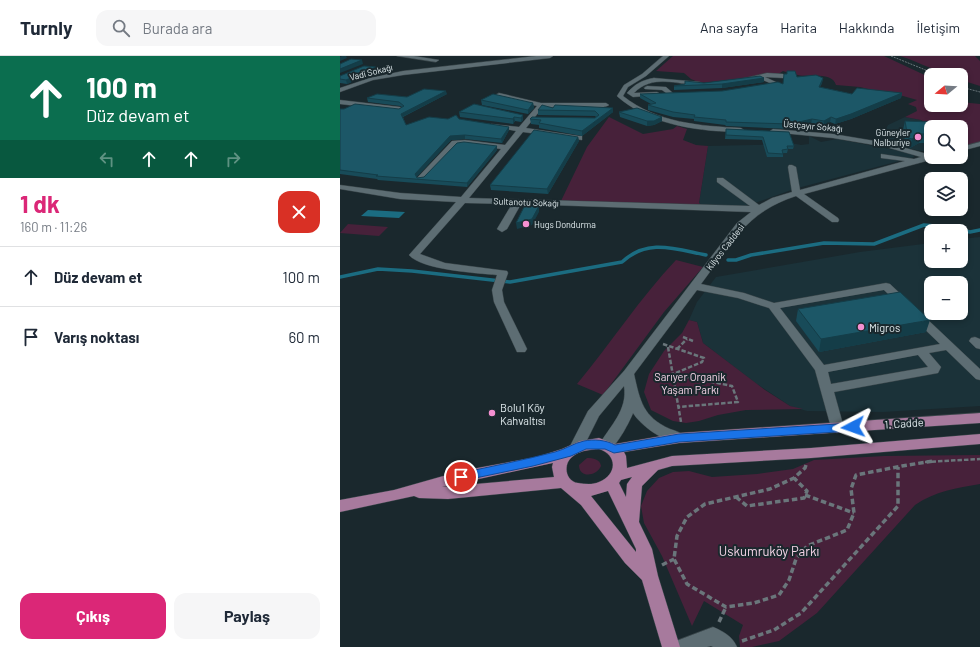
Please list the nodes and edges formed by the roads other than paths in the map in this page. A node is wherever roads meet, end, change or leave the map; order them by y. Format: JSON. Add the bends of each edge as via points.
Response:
{"nodes":[{"id":1,"x":400,"y":56,"type":"edge"},
{"id":2,"x":443,"y":56,"type":"edge"},
{"id":3,"x":495,"y":56,"type":"edge"},
{"id":4,"x":550,"y":56,"type":"edge"},
{"id":5,"x":666,"y":56,"type":"edge"},
{"id":6,"x":436,"y":60,"type":"junction"},
{"id":7,"x":488,"y":64,"type":"junction"},
{"id":8,"x":436,"y":69,"type":"junction"},
{"id":9,"x":679,"y":75,"type":"dead end"},
{"id":10,"x":783,"y":76,"type":"edge"},
{"id":11,"x":760,"y":77,"type":"junction"},
{"id":12,"x":736,"y":80,"type":"edge"},
{"id":13,"x":706,"y":83,"type":"edge"},
{"id":14,"x":693,"y":84,"type":"junction"},
{"id":15,"x":758,"y":88,"type":"edge"},
{"id":16,"x":340,"y":90,"type":"edge"},
{"id":17,"x":499,"y":94,"type":"edge"},
{"id":18,"x":678,"y":94,"type":"edge"},
{"id":19,"x":340,"y":102,"type":"edge"},
{"id":20,"x":541,"y":105,"type":"junction"},
{"id":21,"x":606,"y":105,"type":"dead end"},
{"id":22,"x":400,"y":109,"type":"edge"},
{"id":23,"x":483,"y":123,"type":"edge"},
{"id":24,"x":522,"y":129,"type":"junction"},
{"id":25,"x":749,"y":130,"type":"edge"},
{"id":26,"x":764,"y":131,"type":"edge"},
{"id":27,"x":579,"y":138,"type":"edge"},
{"id":28,"x":980,"y":144,"type":"edge"},
{"id":29,"x":506,"y":147,"type":"junction"},
{"id":30,"x":968,"y":147,"type":"edge"},
{"id":31,"x":924,"y":155,"type":"edge"},
{"id":32,"x":884,"y":156,"type":"dead end"},
{"id":33,"x":924,"y":158,"type":"edge"},
{"id":34,"x":914,"y":161,"type":"junction"},
{"id":35,"x":792,"y":167,"type":"dead end"},
{"id":36,"x":421,"y":178,"type":"edge"},
{"id":37,"x":720,"y":180,"type":"dead end"},
{"id":38,"x":340,"y":187,"type":"edge"},
{"id":39,"x":796,"y":192,"type":"junction"},
{"id":40,"x":463,"y":200,"type":"junction"},
{"id":41,"x":518,"y":202,"type":"junction"},
{"id":42,"x":713,"y":209,"type":"junction"},
{"id":43,"x":760,"y":209,"type":"junction"},
{"id":44,"x":835,"y":220,"type":"dead end"},
{"id":45,"x":740,"y":225,"type":"junction"},
{"id":46,"x":502,"y":229,"type":"dead end"},
{"id":47,"x":695,"y":286,"type":"junction"},
{"id":48,"x":773,"y":306,"type":"junction"},
{"id":49,"x":948,"y":346,"type":"junction"},
{"id":50,"x":521,"y":348,"type":"dead end"},
{"id":51,"x":921,"y":351,"type":"junction"},
{"id":52,"x":821,"y":369,"type":"junction"},
{"id":53,"x":628,"y":374,"type":"junction"},
{"id":54,"x":980,"y":376,"type":"edge"},
{"id":55,"x":826,"y":388,"type":"junction"},
{"id":56,"x":632,"y":394,"type":"junction"},
{"id":57,"x":980,"y":418,"type":"edge"},
{"id":58,"x":837,"y":428,"type":"junction"},
{"id":59,"x":679,"y":438,"type":"junction"},
{"id":60,"x":980,"y":439,"type":"edge"},
{"id":61,"x":932,"y":442,"type":"junction"},
{"id":62,"x":980,"y":446,"type":"edge"},
{"id":63,"x":610,"y":447,"type":"junction"},
{"id":64,"x":572,"y":450,"type":"junction"},
{"id":65,"x":655,"y":466,"type":"junction"},
{"id":66,"x":614,"y":479,"type":"junction"},
{"id":67,"x":568,"y":485,"type":"junction"},
{"id":68,"x":410,"y":492,"type":"junction"},
{"id":69,"x":340,"y":506,"type":"edge"},
{"id":70,"x":631,"y":524,"type":"junction"},
{"id":71,"x":649,"y":576,"type":"junction"},
{"id":72,"x":734,"y":645,"type":"edge"},
{"id":73,"x":671,"y":647,"type":"edge"},
{"id":74,"x":683,"y":647,"type":"edge"}],
"edges":[{"from":1,"to":6,"type":"street"},
{"from":2,"to":6,"type":"street"},
{"from":3,"to":7,"type":"street","via":[[487,59],[485,62]]},
{"from":4,"to":7,"type":"street","name":"Vadi Sokağı"},
{"from":5,"to":25,"type":"street","via":[[652,72],[626,86],[620,96],[624,101],[649,114],[682,125]]},
{"from":6,"to":8,"type":"street","via":[[432,64]]},
{"from":7,"to":8,"type":"street","name":"Vadi Sokağı"},
{"from":8,"to":16,"type":"street","name":"Vadi Sokağı","via":[[386,76]]},
{"from":9,"to":14,"type":"street"},
{"from":10,"to":11,"type":"street"},
{"from":11,"to":12,"type":"street"},
{"from":11,"to":15,"type":"street","via":[[775,84]]},
{"from":13,"to":14,"type":"street"},
{"from":14,"to":18,"type":"street","via":[[672,79],[649,80],[634,88],[664,88],[671,94]]},
{"from":17,"to":20,"type":"street"},
{"from":19,"to":22,"type":"street"},
{"from":20,"to":21,"type":"street"},
{"from":20,"to":24,"type":"street"},
{"from":23,"to":24,"type":"street"},
{"from":24,"to":27,"type":"street"},
{"from":24,"to":29,"type":"street"},
{"from":26,"to":31,"type":"street","name":"Üstçayır Sokağı","via":[[833,136],[887,145]]},
{"from":28,"to":30,"type":"street"},
{"from":29,"to":36,"type":"street","via":[[455,143]]},
{"from":29,"to":40,"type":"street"},
{"from":32,"to":34,"type":"street"},
{"from":33,"to":34,"type":"street","name":"Kilyos Caddesi"},
{"from":34,"to":39,"type":"street","name":"Kilyos Caddesi"},
{"from":35,"to":39,"type":"street"},
{"from":37,"to":43,"type":"street"},
{"from":38,"to":40,"type":"street","name":"Sultanotu Sokağı","via":[[400,196]]},
{"from":39,"to":43,"type":"street","name":"Kilyos Caddesi"},
{"from":39,"to":44,"type":"street"},
{"from":40,"to":41,"type":"street","name":"Sultanotu Sokağı"},
{"from":40,"to":50,"type":"street","via":[[414,255],[455,267],[503,272],[497,290],[499,302]]},
{"from":41,"to":42,"type":"street","name":"Sultanotu Sokağı"},
{"from":41,"to":46,"type":"street"},
{"from":42,"to":43,"type":"street","name":"Sultanotu Sokağı"},
{"from":42,"to":45,"type":"street","name":"Sultanotu Sokağı","via":[[734,219]]},
{"from":43,"to":45,"type":"street","name":"Kilyos Caddesi"},
{"from":45,"to":47,"type":"street","name":"Kilyos Caddesi"},
{"from":47,"to":48,"type":"street","via":[[740,295]]},
{"from":47,"to":53,"type":"street","name":"Kilyos Caddesi"},
{"from":48,"to":49,"type":"street","via":[[886,286]]},
{"from":48,"to":52,"type":"street"},
{"from":49,"to":51,"type":"street"},
{"from":49,"to":54,"type":"street"},
{"from":51,"to":52,"type":"street"},
{"from":51,"to":55,"type":"street","via":[[934,364],[934,370]]},
{"from":52,"to":55,"type":"street"},
{"from":53,"to":56,"type":"street"},
{"from":53,"to":64,"type":"street","name":"Kilyos Caddesi","via":[[593,414]]},
{"from":55,"to":58,"type":"street"},
{"from":56,"to":59,"type":"street","via":[[643,418],[656,428]]},
{"from":56,"to":63,"type":"street","via":[[623,422]]},
{"from":57,"to":58,"type":"main road","name":"1. Cadde"},
{"from":58,"to":59,"type":"main road","name":"1. Cadde"},
{"from":59,"to":63,"type":"main road","name":"1. Cadde"},
{"from":60,"to":61,"type":"main road","name":"1. Cadde"},
{"from":61,"to":62,"type":"main road"},
{"from":61,"to":65,"type":"main road","name":"1. Cadde","via":[[810,453],[672,461]]},
{"from":63,"to":64,"type":"main road","via":[[597,444]]},
{"from":63,"to":66,"type":"main road","via":[[619,454],[621,463]]},
{"from":64,"to":67,"type":"main road","via":[[561,460],[559,467],[560,475]]},
{"from":64,"to":68,"type":"main road","via":[[508,468],[446,480]]},
{"from":65,"to":66,"type":"main road","name":"1. Cadde"},
{"from":65,"to":70,"type":"main road","via":[[635,484]]},
{"from":66,"to":67,"type":"main road","via":[[604,487],[593,490],[582,490]]},
{"from":66,"to":70,"type":"main road"},
{"from":67,"to":68,"type":"main road","via":[[448,493]]},
{"from":67,"to":71,"type":"main road","via":[[586,501],[631,558]]},
{"from":68,"to":69,"type":"main road"},
{"from":70,"to":71,"type":"main road","via":[[644,550]]},
{"from":71,"to":73,"type":"main road"},
{"from":72,"to":74,"type":"street","via":[[713,636]]}]}
